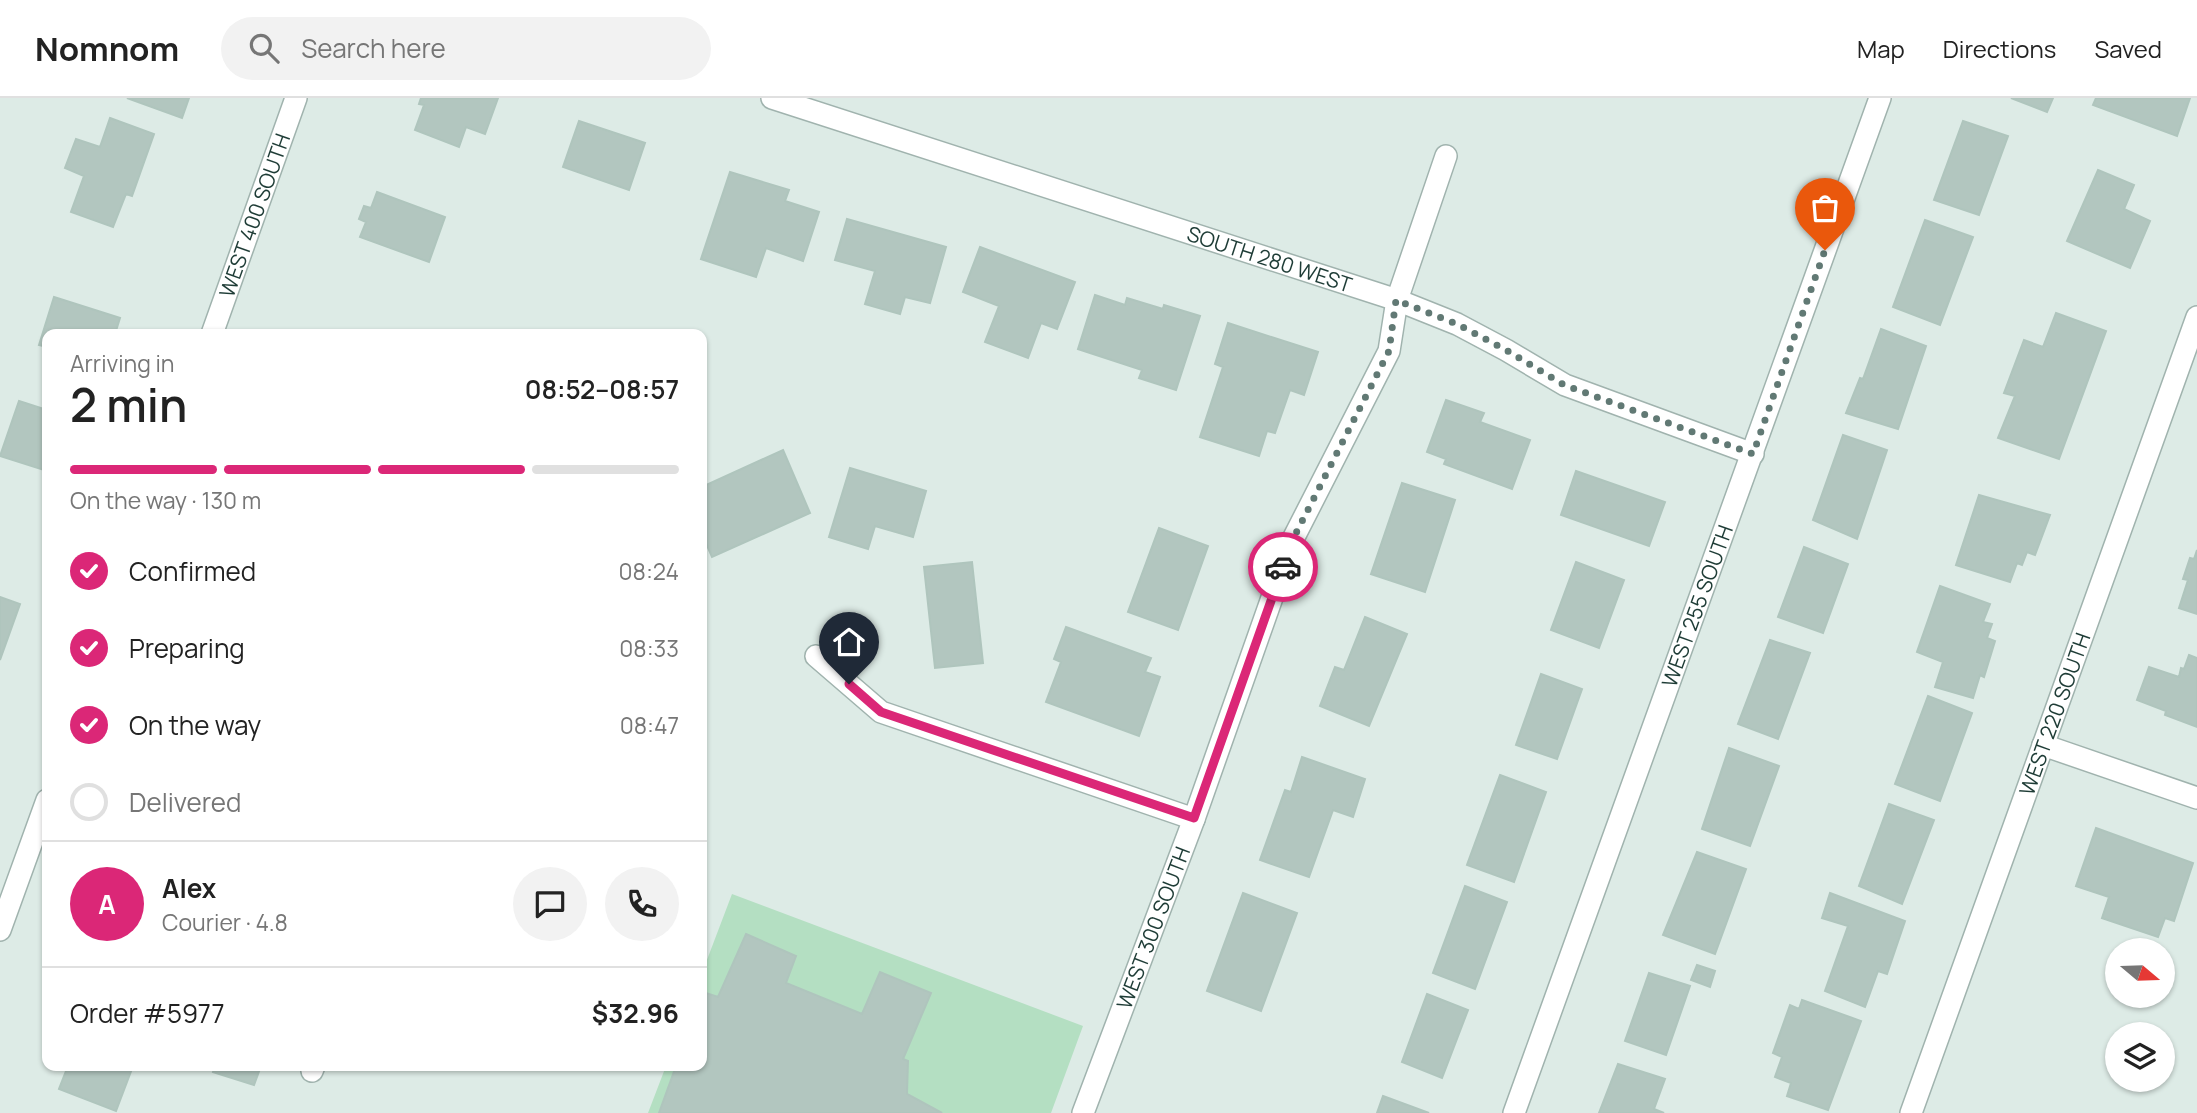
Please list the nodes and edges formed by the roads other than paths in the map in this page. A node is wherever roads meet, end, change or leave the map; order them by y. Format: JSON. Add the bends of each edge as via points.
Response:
{"nodes":[{"id":1,"x":296,"y":98,"type":"edge"},
{"id":2,"x":772,"y":98,"type":"edge"},
{"id":3,"x":1880,"y":98,"type":"edge"},
{"id":4,"x":1446,"y":156,"type":"dead end"},
{"id":5,"x":1396,"y":300,"type":"junction"},
{"id":6,"x":2197,"y":317,"type":"edge"},
{"id":7,"x":214,"y":329,"type":"edge"},
{"id":8,"x":1753,"y":454,"type":"junction"},
{"id":9,"x":816,"y":656,"type":"dead end"},
{"id":10,"x":2043,"y":744,"type":"junction"},
{"id":11,"x":2197,"y":799,"type":"edge"},
{"id":12,"x":1194,"y":818,"type":"junction"},
{"id":13,"x":42,"y":819,"type":"edge"},
{"id":14,"x":0,"y":930,"type":"edge"},
{"id":15,"x":1083,"y":1113,"type":"edge"},
{"id":16,"x":1514,"y":1113,"type":"edge"},
{"id":17,"x":1911,"y":1113,"type":"edge"}],
"edges":[{"from":1,"to":7,"type":"street","name":"WEST 400 SOUTH"},
{"from":2,"to":5,"type":"street","name":"SOUTH 280 WEST"},
{"from":3,"to":8,"type":"street","name":"WEST 255 SOUTH"},
{"from":4,"to":5,"type":"street","name":"WEST 300 SOUTH"},
{"from":5,"to":8,"type":"street","name":"SOUTH 280 WEST","via":[[1457,324],[1564,385]]},
{"from":5,"to":12,"type":"street","name":"WEST 300 SOUTH","via":[[1389,351],[1292,541]]},
{"from":6,"to":10,"type":"street","name":"WEST 220 SOUTH"},
{"from":8,"to":16,"type":"street","name":"WEST 255 SOUTH"},
{"from":9,"to":12,"type":"street","via":[[881,712]]},
{"from":10,"to":11,"type":"street"},
{"from":10,"to":17,"type":"street","name":"WEST 220 SOUTH"},
{"from":12,"to":15,"type":"street","name":"WEST 300 SOUTH"},
{"from":13,"to":14,"type":"street"}]}
